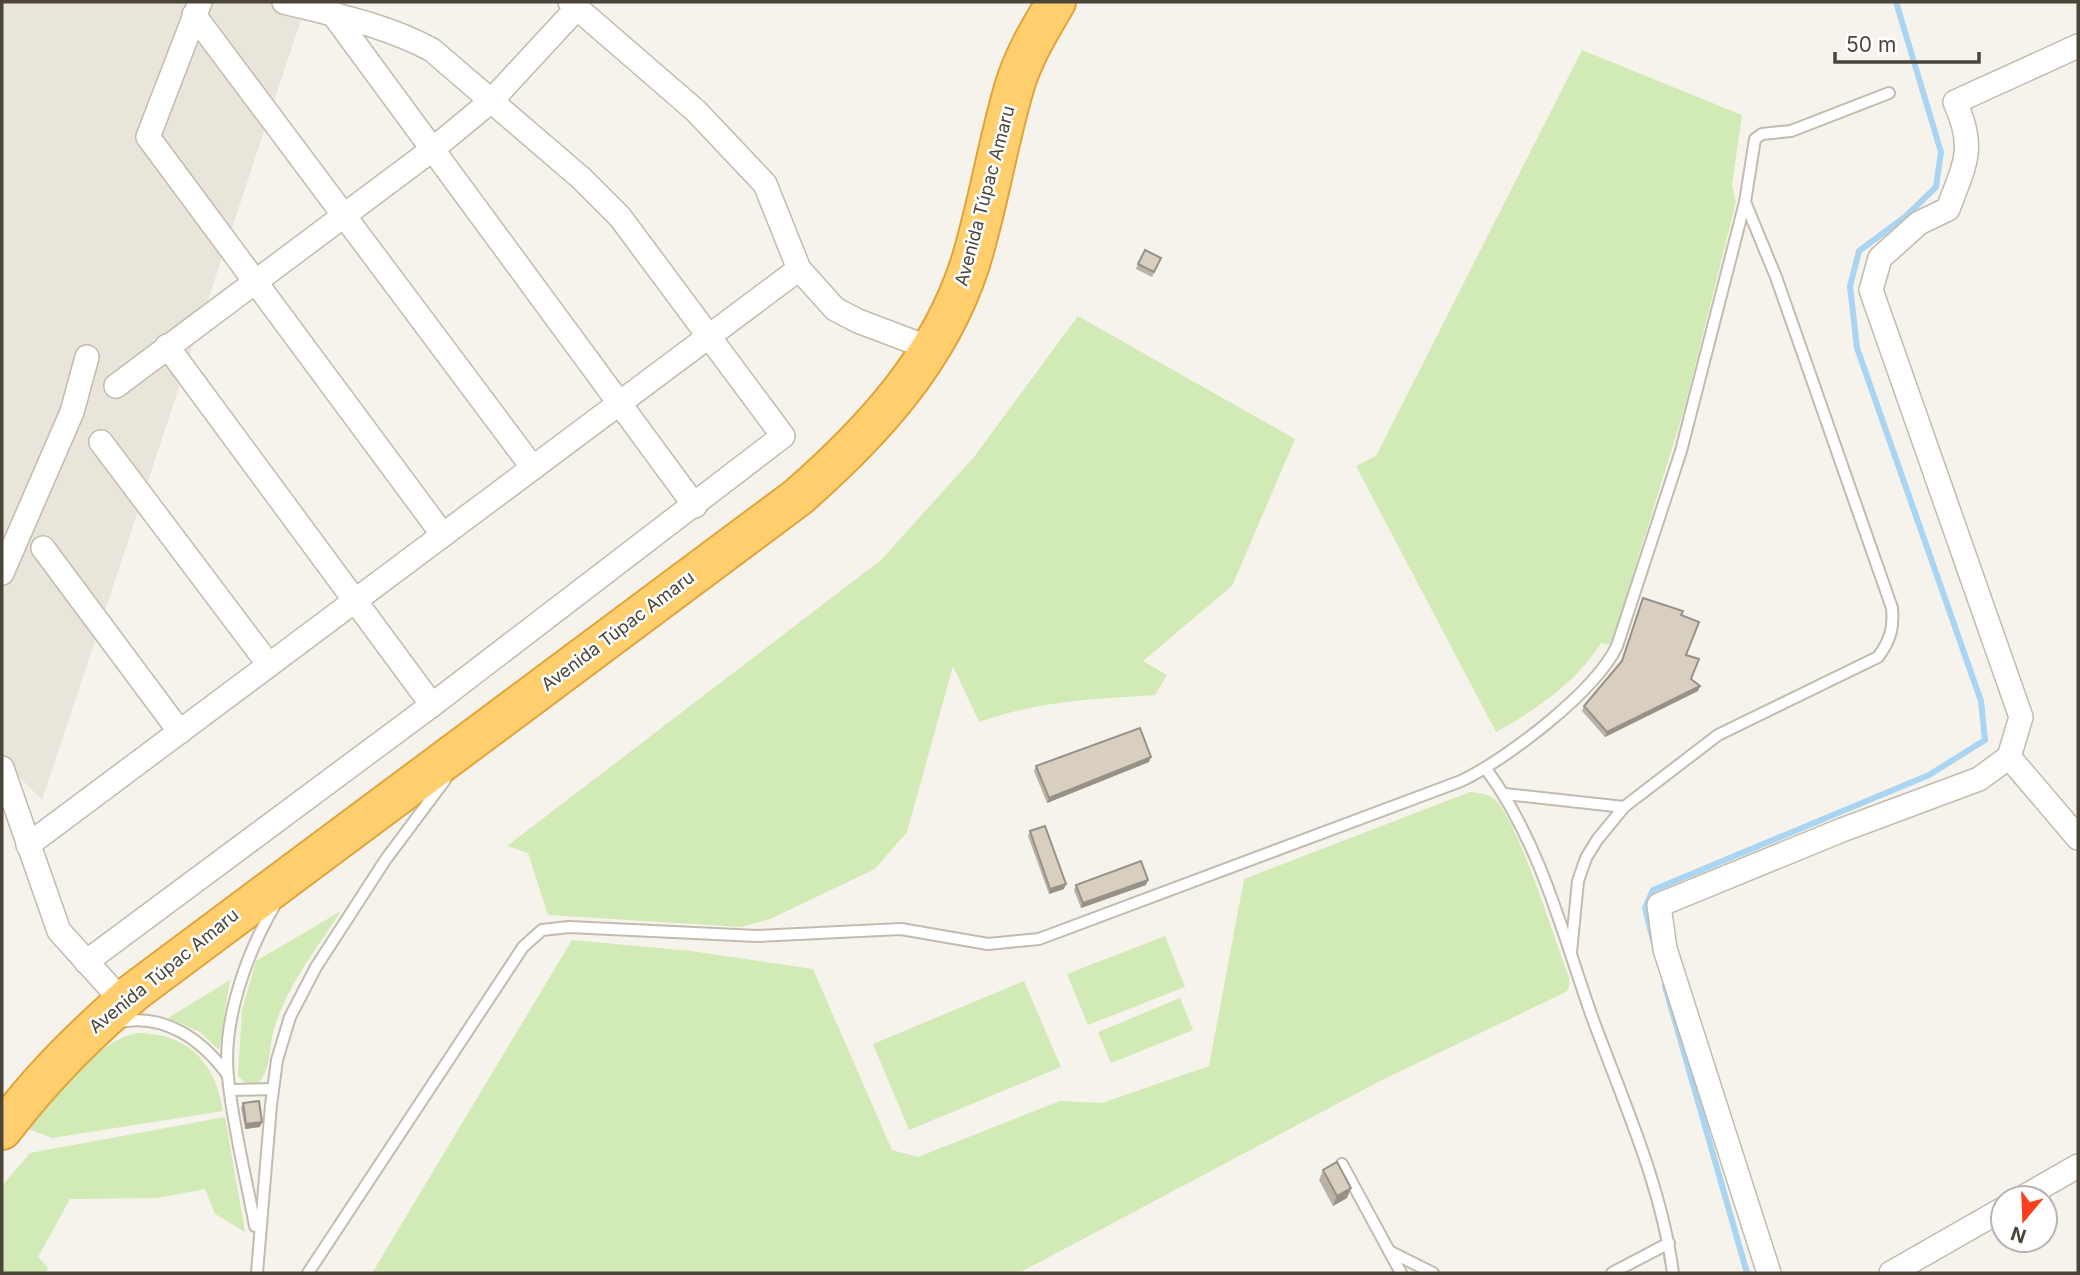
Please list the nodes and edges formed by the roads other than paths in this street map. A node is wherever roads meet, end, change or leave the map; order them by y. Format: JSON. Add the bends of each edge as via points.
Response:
{"nodes":[{"id":1,"x":284,"y":2,"type":"edge"},
{"id":2,"x":1056,"y":2,"type":"edge"},
{"id":3,"x":573,"y":5,"type":"edge"},
{"id":4,"x":197,"y":8,"type":"edge"},
{"id":5,"x":329,"y":8,"type":"edge"},
{"id":6,"x":2078,"y":46,"type":"edge"},
{"id":7,"x":1889,"y":93,"type":"dead end"},
{"id":8,"x":491,"y":101,"type":"junction"},
{"id":9,"x":433,"y":149,"type":"junction"},
{"id":10,"x":1745,"y":202,"type":"junction"},
{"id":11,"x":344,"y":215,"type":"junction"},
{"id":12,"x":799,"y":269,"type":"junction"},
{"id":13,"x":254,"y":281,"type":"junction"},
{"id":14,"x":709,"y":337,"type":"junction"},
{"id":15,"x":167,"y":345,"type":"junction"},
{"id":16,"x":932,"y":349,"type":"junction"},
{"id":17,"x":87,"y":357,"type":"dead end"},
{"id":18,"x":116,"y":386,"type":"dead end"},
{"id":19,"x":620,"y":403,"type":"junction"},
{"id":20,"x":101,"y":442,"type":"dead end"},
{"id":21,"x":533,"y":468,"type":"junction"},
{"id":22,"x":695,"y":506,"type":"junction"},
{"id":23,"x":443,"y":535,"type":"junction"},
{"id":24,"x":43,"y":548,"type":"dead end"},
{"id":25,"x":2,"y":573,"type":"edge"},
{"id":26,"x":355,"y":601,"type":"junction"},
{"id":27,"x":269,"y":665,"type":"junction"},
{"id":28,"x":432,"y":705,"type":"junction"},
{"id":29,"x":180,"y":732,"type":"junction"},
{"id":30,"x":478,"y":734,"type":"junction"},
{"id":31,"x":2009,"y":757,"type":"junction"},
{"id":32,"x":2,"y":768,"type":"edge"},
{"id":33,"x":1486,"y":769,"type":"junction"},
{"id":34,"x":1505,"y":794,"type":"junction"},
{"id":35,"x":1625,"y":807,"type":"junction"},
{"id":36,"x":2078,"y":838,"type":"edge"},
{"id":37,"x":28,"y":845,"type":"junction"},
{"id":38,"x":309,"y":859,"type":"junction"},
{"id":39,"x":1571,"y":951,"type":"junction"},
{"id":40,"x":86,"y":962,"type":"junction"},
{"id":41,"x":122,"y":1002,"type":"junction"},
{"id":42,"x":93,"y":1027,"type":"junction"},
{"id":43,"x":227,"y":1074,"type":"junction"},
{"id":44,"x":273,"y":1089,"type":"junction"},
{"id":45,"x":230,"y":1090,"type":"junction"},
{"id":46,"x":2,"y":1130,"type":"edge"},
{"id":47,"x":1342,"y":1164,"type":"edge"},
{"id":48,"x":2078,"y":1166,"type":"edge"},
{"id":49,"x":2046,"y":1184,"type":"edge"},
{"id":50,"x":1989,"y":1217,"type":"edge"},
{"id":51,"x":258,"y":1240,"type":"junction"},
{"id":52,"x":1669,"y":1243,"type":"junction"},
{"id":53,"x":1389,"y":1251,"type":"junction"},
{"id":54,"x":257,"y":1273,"type":"edge"},
{"id":55,"x":308,"y":1273,"type":"edge"},
{"id":56,"x":1401,"y":1273,"type":"edge"},
{"id":57,"x":1433,"y":1273,"type":"edge"},
{"id":58,"x":1612,"y":1273,"type":"edge"},
{"id":59,"x":1673,"y":1273,"type":"edge"},
{"id":60,"x":1769,"y":1273,"type":"edge"},
{"id":61,"x":1891,"y":1273,"type":"edge"}],
"edges":[{"from":1,"to":5,"type":"street"},
{"from":2,"to":16,"type":"highway","name":"Avenida Túpac Amaru","via":[[1014,86],[970,265]]},
{"from":3,"to":8,"type":"street"},
{"from":3,"to":12,"type":"street","via":[[696,111],[765,184]]},
{"from":4,"to":11,"type":"street"},
{"from":4,"to":13,"type":"street","via":[[148,137]]},
{"from":5,"to":8,"type":"street","via":[[432,50]]},
{"from":5,"to":9,"type":"street"},
{"from":6,"to":31,"type":"street","via":[[1955,102],[1968,130],[1965,162],[1948,209],[1919,223],[1880,258],[1871,290],[2021,718]]},
{"from":7,"to":10,"type":"lane","via":[[1791,131],[1755,139]]},
{"from":8,"to":9,"type":"street"},
{"from":8,"to":14,"type":"street","via":[[620,218]]},
{"from":9,"to":11,"type":"street"},
{"from":9,"to":19,"type":"street"},
{"from":10,"to":33,"type":"lane","via":[[1681,451],[1618,646],[1568,704]]},
{"from":10,"to":35,"type":"lane","via":[[1776,277],[1894,624],[1878,657],[1718,735]]},
{"from":11,"to":13,"type":"street"},
{"from":11,"to":21,"type":"street"},
{"from":12,"to":14,"type":"street"},
{"from":12,"to":16,"type":"street","via":[[835,309]]},
{"from":13,"to":15,"type":"street"},
{"from":13,"to":23,"type":"street"},
{"from":14,"to":19,"type":"street"},
{"from":14,"to":22,"type":"street","via":[[783,436]]},
{"from":15,"to":18,"type":"street"},
{"from":15,"to":26,"type":"street"},
{"from":16,"to":30,"type":"highway","name":"Avenida Túpac Amaru","via":[[897,399],[853,449],[798,497]]},
{"from":17,"to":25,"type":"street","via":[[72,412]]},
{"from":19,"to":21,"type":"street"},
{"from":19,"to":22,"type":"street"},
{"from":20,"to":27,"type":"street"},
{"from":21,"to":23,"type":"street"},
{"from":22,"to":28,"type":"street"},
{"from":23,"to":26,"type":"street"},
{"from":24,"to":29,"type":"street"},
{"from":26,"to":27,"type":"street"},
{"from":26,"to":28,"type":"street"},
{"from":27,"to":29,"type":"street"},
{"from":28,"to":40,"type":"street"},
{"from":29,"to":37,"type":"street"},
{"from":30,"to":38,"type":"highway","name":"Avenida Túpac Amaru"},
{"from":30,"to":44,"type":"lane","via":[[386,859],[300,993],[282,1037]]},
{"from":31,"to":36,"type":"street"},
{"from":31,"to":60,"type":"street","via":[[1979,779],[1659,905],[1665,949]]},
{"from":32,"to":37,"type":"street"},
{"from":33,"to":34,"type":"lane"},
{"from":33,"to":55,"type":"lane","via":[[1039,939],[1014,944],[901,929],[757,936],[569,927],[541,930],[523,947]]},
{"from":34,"to":35,"type":"lane"},
{"from":34,"to":39,"type":"lane"},
{"from":35,"to":39,"type":"lane","via":[[1586,858],[1578,881]]},
{"from":37,"to":40,"type":"street","via":[[59,931]]},
{"from":38,"to":41,"type":"highway","name":"Avenida Túpac Amaru"},
{"from":38,"to":43,"type":"lane","via":[[279,898],[251,951],[235,1004]]},
{"from":39,"to":52,"type":"lane","via":[[1662,1208]]},
{"from":40,"to":41,"type":"street"},
{"from":41,"to":42,"type":"highway","name":"Avenida Túpac Amaru"},
{"from":42,"to":43,"type":"lane","via":[[126,1020],[166,1026],[201,1043]]},
{"from":42,"to":46,"type":"highway","name":"Avenida Túpac Amaru","via":[[41,1079]]},
{"from":43,"to":45,"type":"lane"},
{"from":44,"to":45,"type":"lane"},
{"from":44,"to":51,"type":"lane"},
{"from":45,"to":51,"type":"lane"},
{"from":47,"to":53,"type":"lane"},
{"from":48,"to":49,"type":"street"},
{"from":50,"to":61,"type":"street"},
{"from":51,"to":54,"type":"lane"},
{"from":52,"to":58,"type":"lane"},
{"from":52,"to":59,"type":"lane"},
{"from":53,"to":56,"type":"lane"},
{"from":53,"to":57,"type":"lane"}]}
